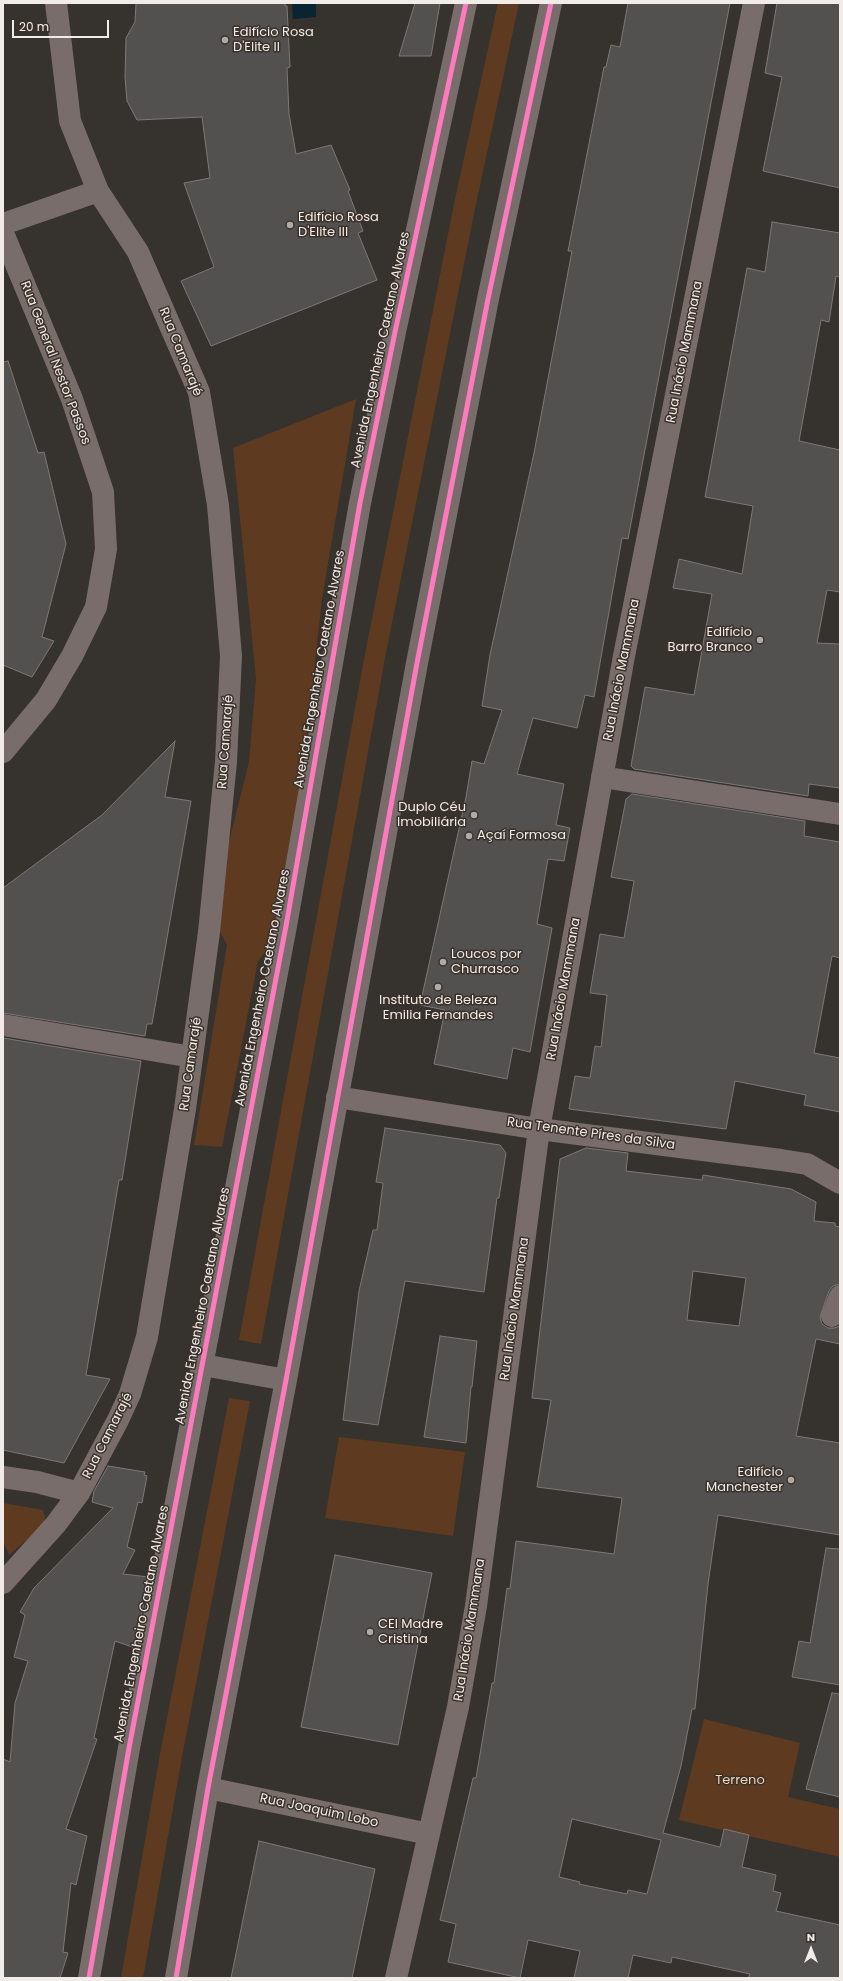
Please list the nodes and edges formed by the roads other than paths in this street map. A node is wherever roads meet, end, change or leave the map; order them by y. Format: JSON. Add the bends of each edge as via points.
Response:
{"nodes":[{"id":1,"x":56,"y":3,"type":"edge"},
{"id":2,"x":466,"y":3,"type":"edge"},
{"id":3,"x":551,"y":3,"type":"edge"},
{"id":4,"x":754,"y":3,"type":"edge"},
{"id":5,"x":98,"y":191,"type":"junction"},
{"id":6,"x":3,"y":224,"type":"edge"},
{"id":7,"x":3,"y":233,"type":"edge"},
{"id":8,"x":3,"y":752,"type":"edge"},
{"id":9,"x":602,"y":777,"type":"junction"},
{"id":10,"x":840,"y":814,"type":"edge"},
{"id":11,"x":3,"y":1025,"type":"edge"},
{"id":12,"x":192,"y":1058,"type":"junction"},
{"id":13,"x":337,"y":1097,"type":"junction"},
{"id":14,"x":539,"y":1129,"type":"junction"},
{"id":15,"x":840,"y":1182,"type":"edge"},
{"id":16,"x":840,"y":1296,"type":"edge"},
{"id":17,"x":832,"y":1316,"type":"dead end"},
{"id":18,"x":203,"y":1366,"type":"junction"},
{"id":19,"x":286,"y":1380,"type":"junction"},
{"id":20,"x":3,"y":1477,"type":"edge"},
{"id":21,"x":79,"y":1493,"type":"junction"},
{"id":22,"x":3,"y":1582,"type":"edge"},
{"id":23,"x":208,"y":1788,"type":"junction"},
{"id":24,"x":429,"y":1834,"type":"junction"},
{"id":25,"x":89,"y":1978,"type":"edge"},
{"id":26,"x":176,"y":1978,"type":"edge"},
{"id":27,"x":396,"y":1978,"type":"edge"}],
"edges":[{"from":1,"to":5,"type":"street","name":"Rua Camarajé","via":[[70,121]]},
{"from":2,"to":18,"type":"street","name":"Avenida Engenheiro Caetano Alvares","via":[[360,503],[286,926]]},
{"from":3,"to":13,"type":"street","via":[[488,299],[417,663]]},
{"from":4,"to":9,"type":"street","name":"Rua Inácio Mammana"},
{"from":5,"to":6,"type":"street"},
{"from":5,"to":12,"type":"street","name":"Rua Camarajé","via":[[138,252],[199,392],[218,505],[230,656],[226,755],[209,932]]},
{"from":7,"to":8,"type":"street","name":"Rua General Nestor Passos","via":[[72,399],[103,492],[106,549],[96,607],[76,649],[46,700]]},
{"from":9,"to":10,"type":"street"},
{"from":9,"to":14,"type":"street","name":"Rua Inácio Mammana"},
{"from":11,"to":12,"type":"street"},
{"from":12,"to":21,"type":"street","name":"Rua Camarajé","via":[[147,1337],[130,1394]]},
{"from":13,"to":14,"type":"street","name":"Rua Tenente Píres da Silva"},
{"from":13,"to":19,"type":"street"},
{"from":14,"to":15,"type":"street","name":"Rua Tenente Píres da Silva","via":[[807,1164]]},
{"from":14,"to":24,"type":"street","name":"Rua Inácio Mammana","via":[[476,1606],[458,1707]]},
{"from":16,"to":17,"type":"street"},
{"from":18,"to":19,"type":"street"},
{"from":18,"to":25,"type":"street","name":"Avenida Engenheiro Caetano Alvares","via":[[129,1748]]},
{"from":19,"to":23,"type":"street"},
{"from":20,"to":21,"type":"street","via":[[37,1482]]},
{"from":21,"to":22,"type":"street","name":"Rua Camarajé","via":[[56,1524]]},
{"from":23,"to":24,"type":"street","name":"Rua Joaquim Lobo"},
{"from":23,"to":26,"type":"street"},
{"from":24,"to":27,"type":"street","name":"Rua Inácio Mammana"}]}
